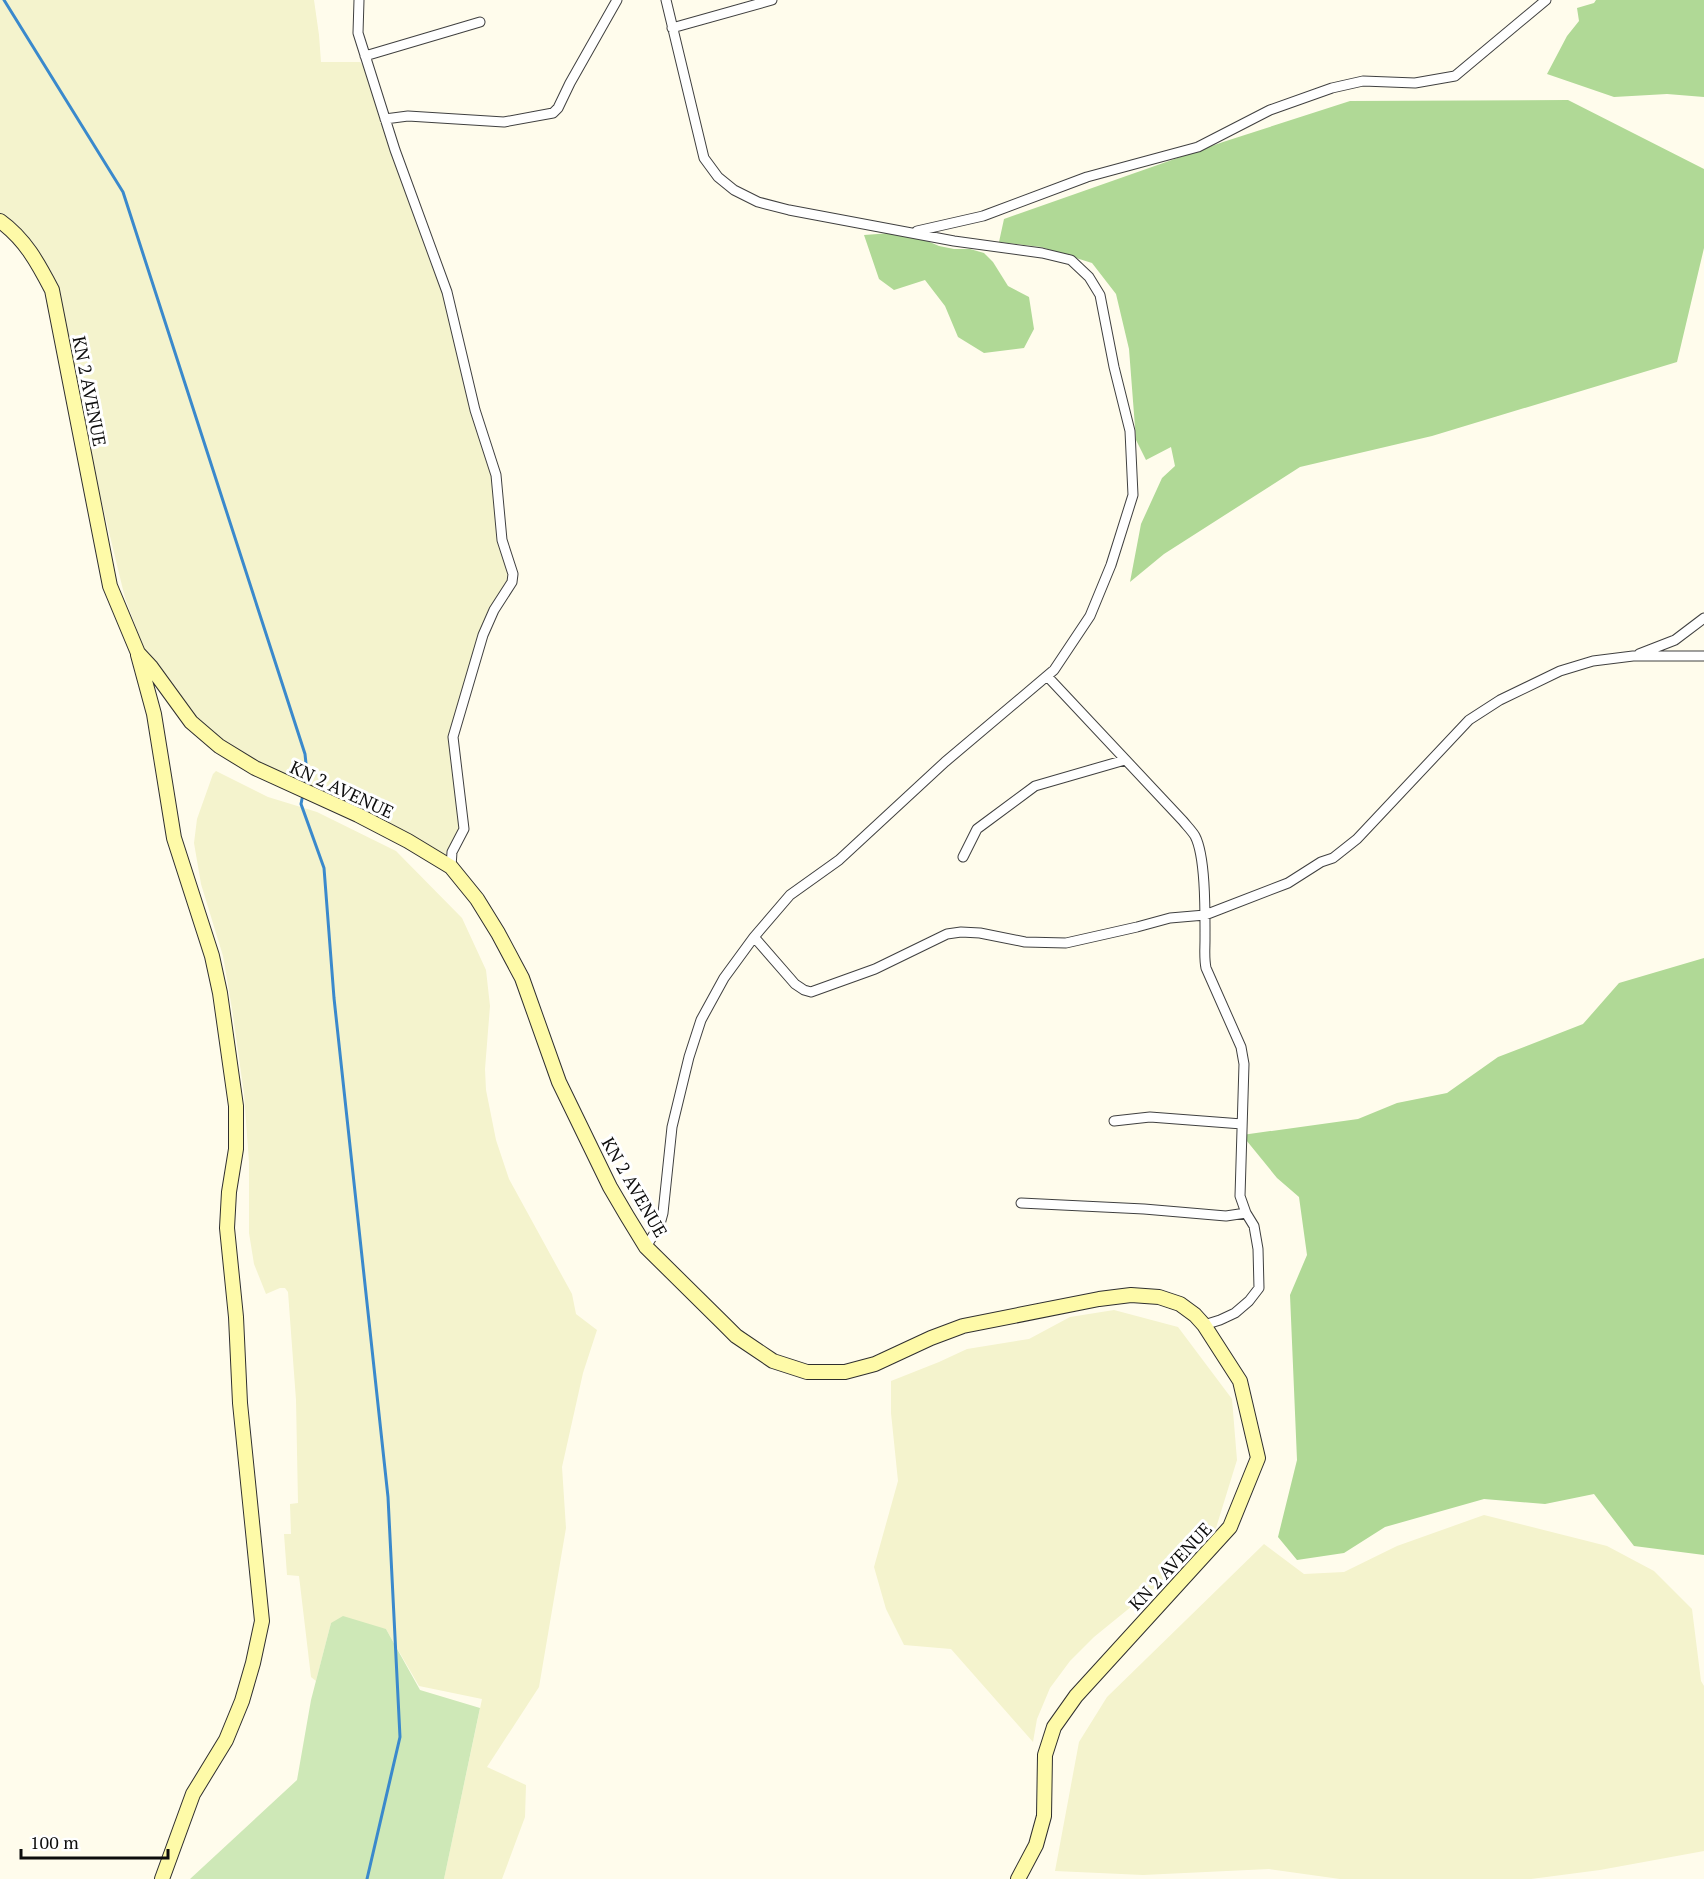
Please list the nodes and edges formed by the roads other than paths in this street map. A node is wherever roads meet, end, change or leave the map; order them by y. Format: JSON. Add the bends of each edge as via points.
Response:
{"nodes":[{"id":1,"x":359,"y":0,"type":"edge"},
{"id":2,"x":617,"y":0,"type":"edge"},
{"id":3,"x":666,"y":0,"type":"edge"},
{"id":4,"x":772,"y":0,"type":"edge"},
{"id":5,"x":1546,"y":0,"type":"edge"},
{"id":6,"x":480,"y":22,"type":"dead end"},
{"id":7,"x":672,"y":28,"type":"junction"},
{"id":8,"x":365,"y":56,"type":"junction"},
{"id":9,"x":385,"y":119,"type":"junction"},
{"id":10,"x":0,"y":221,"type":"edge"},
{"id":11,"x":912,"y":233,"type":"junction"},
{"id":12,"x":1704,"y":618,"type":"edge"},
{"id":13,"x":138,"y":653,"type":"junction"},
{"id":14,"x":1634,"y":656,"type":"junction"},
{"id":15,"x":1704,"y":656,"type":"edge"},
{"id":16,"x":1047,"y":676,"type":"junction"},
{"id":17,"x":1125,"y":760,"type":"junction"},
{"id":18,"x":963,"y":857,"type":"dead end"},
{"id":19,"x":451,"y":867,"type":"junction"},
{"id":20,"x":1205,"y":915,"type":"junction"},
{"id":21,"x":754,"y":937,"type":"junction"},
{"id":22,"x":1114,"y":1121,"type":"dead end"},
{"id":23,"x":1242,"y":1124,"type":"junction"},
{"id":24,"x":1021,"y":1203,"type":"dead end"},
{"id":25,"x":1245,"y":1213,"type":"junction"},
{"id":26,"x":646,"y":1247,"type":"junction"},
{"id":27,"x":1204,"y":1324,"type":"junction"},
{"id":28,"x":162,"y":1879,"type":"edge"},
{"id":29,"x":1018,"y":1879,"type":"edge"}],
"edges":[{"from":1,"to":8,"type":"street","via":[[358,33]]},
{"from":2,"to":9,"type":"street","via":[[553,112],[504,122],[408,116]]},
{"from":3,"to":7,"type":"street"},
{"from":4,"to":7,"type":"street"},
{"from":5,"to":11,"type":"street","via":[[1455,76],[1415,83],[1363,81],[1332,88],[1270,110],[1198,147],[1087,177],[983,216]]},
{"from":6,"to":8,"type":"street"},
{"from":7,"to":11,"type":"street","via":[[704,158],[718,177],[758,202]]},
{"from":8,"to":9,"type":"street"},
{"from":9,"to":19,"type":"street","via":[[447,292],[475,410],[496,475],[502,540],[513,574],[483,635],[453,737],[464,830],[452,852]]},
{"from":10,"to":13,"type":"main road","name":"KN 2 AVENUE","via":[[35,257],[52,290],[110,586]]},
{"from":11,"to":16,"type":"street","via":[[1065,258],[1084,272],[1100,295],[1130,431],[1133,495],[1090,616]]},
{"from":12,"to":14,"type":"street","via":[[1675,640]]},
{"from":13,"to":19,"type":"main road","name":"KN 2 AVENUE","via":[[191,722],[219,747],[255,768],[358,815]]},
{"from":13,"to":28,"type":"main road","via":[[154,714],[174,838],[212,956],[235,1096],[236,1149],[227,1228],[261,1621],[242,1701],[226,1740],[193,1794]]},
{"from":14,"to":15,"type":"street"},
{"from":14,"to":20,"type":"street","via":[[1593,661],[1560,671],[1500,700],[1469,720],[1356,839],[1333,858],[1321,861],[1288,883]]},
{"from":16,"to":17,"type":"street"},
{"from":16,"to":21,"type":"street","via":[[945,762],[839,860],[790,895]]},
{"from":17,"to":18,"type":"street","via":[[1035,786],[977,829]]},
{"from":17,"to":20,"type":"street","via":[[1194,836]]},
{"from":19,"to":26,"type":"main road","name":"KN 2 AVENUE","via":[[477,899],[522,978],[559,1082],[610,1187]]},
{"from":20,"to":21,"type":"street","via":[[1170,918],[1066,943],[1025,942],[980,933],[947,934],[875,969],[811,992],[795,984]]},
{"from":20,"to":23,"type":"street","via":[[1206,968],[1241,1047]]},
{"from":21,"to":26,"type":"street","via":[[724,978],[701,1020],[672,1127],[663,1213]]},
{"from":22,"to":23,"type":"street","via":[[1150,1117]]},
{"from":23,"to":25,"type":"street","via":[[1240,1196]]},
{"from":24,"to":25,"type":"street","via":[[1226,1216]]},
{"from":25,"to":27,"type":"street","via":[[1254,1226],[1259,1288],[1235,1313]]},
{"from":26,"to":27,"type":"main road","name":"KN 2 AVENUE","via":[[736,1336],[773,1361],[807,1372],[845,1372],[875,1364],[963,1326],[1131,1295],[1159,1297],[1180,1304]]},
{"from":27,"to":29,"type":"main road","name":"KN 2 AVENUE","via":[[1240,1381],[1258,1458],[1230,1527],[1076,1696],[1054,1727],[1045,1755],[1044,1816],[1036,1845]]}]}
